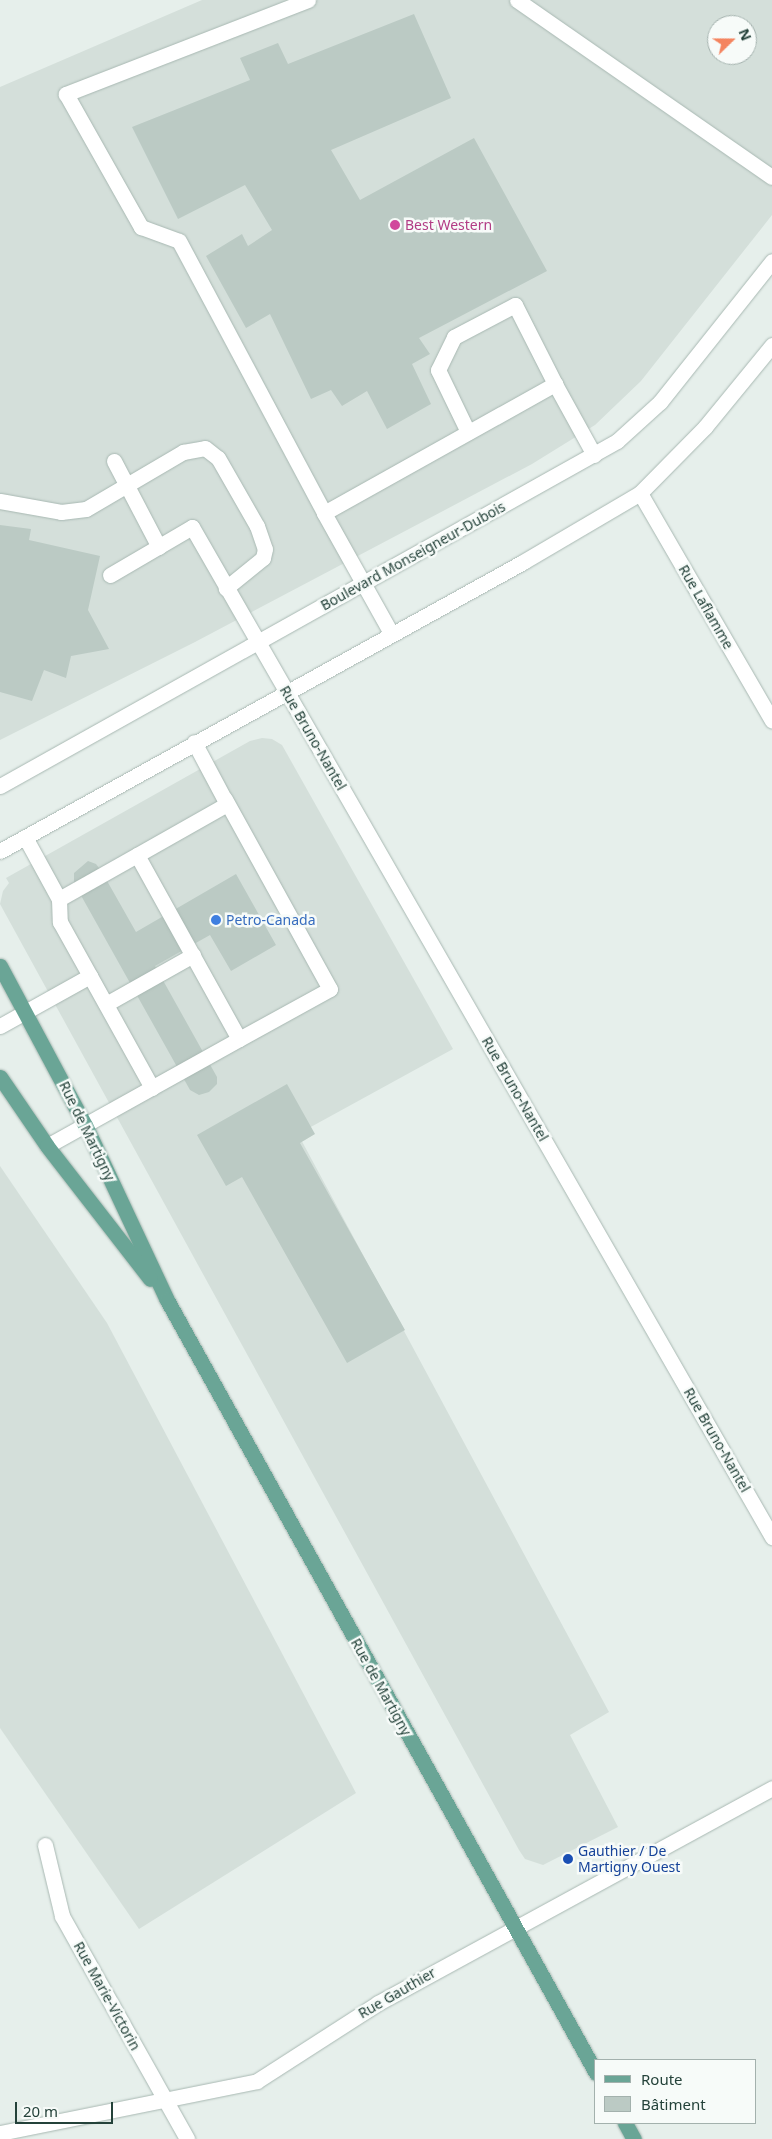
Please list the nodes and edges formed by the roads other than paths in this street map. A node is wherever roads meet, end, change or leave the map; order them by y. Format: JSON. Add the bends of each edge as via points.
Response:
{"nodes":[{"id":1,"x":308,"y":0,"type":"edge"},
{"id":2,"x":517,"y":0,"type":"edge"},
{"id":3,"x":772,"y":177,"type":"edge"},
{"id":4,"x":772,"y":261,"type":"edge"},
{"id":5,"x":772,"y":345,"type":"edge"},
{"id":6,"x":555,"y":384,"type":"junction"},
{"id":7,"x":468,"y":432,"type":"junction"},
{"id":8,"x":594,"y":455,"type":"junction"},
{"id":9,"x":114,"y":461,"type":"dead end"},
{"id":10,"x":126,"y":484,"type":"junction"},
{"id":11,"x":640,"y":493,"type":"junction"},
{"id":12,"x":0,"y":501,"type":"edge"},
{"id":13,"x":324,"y":513,"type":"junction"},
{"id":14,"x":160,"y":547,"type":"junction"},
{"id":15,"x":110,"y":575,"type":"dead end"},
{"id":16,"x":364,"y":584,"type":"junction"},
{"id":17,"x":226,"y":588,"type":"junction"},
{"id":18,"x":391,"y":633,"type":"junction"},
{"id":19,"x":256,"y":642,"type":"junction"},
{"id":20,"x":286,"y":691,"type":"junction"},
{"id":21,"x":772,"y":721,"type":"edge"},
{"id":22,"x":194,"y":742,"type":"junction"},
{"id":23,"x":0,"y":786,"type":"edge"},
{"id":24,"x":225,"y":799,"type":"junction"},
{"id":25,"x":25,"y":837,"type":"junction"},
{"id":26,"x":0,"y":851,"type":"edge"},
{"id":27,"x":137,"y":854,"type":"junction"},
{"id":28,"x":59,"y":899,"type":"junction"},
{"id":29,"x":193,"y":955,"type":"junction"},
{"id":30,"x":0,"y":966,"type":"edge"},
{"id":31,"x":90,"y":976,"type":"junction"},
{"id":32,"x":106,"y":1004,"type":"junction"},
{"id":33,"x":25,"y":1012,"type":"junction"},
{"id":34,"x":0,"y":1026,"type":"edge"},
{"id":35,"x":239,"y":1039,"type":"junction"},
{"id":36,"x":0,"y":1077,"type":"edge"},
{"id":37,"x":152,"y":1088,"type":"junction"},
{"id":38,"x":85,"y":1125,"type":"junction"},
{"id":39,"x":47,"y":1146,"type":"junction"},
{"id":40,"x":167,"y":1300,"type":"junction"},
{"id":41,"x":772,"y":1537,"type":"edge"},
{"id":42,"x":772,"y":1788,"type":"edge"},
{"id":43,"x":45,"y":1845,"type":"dead end"},
{"id":44,"x":513,"y":1927,"type":"junction"},
{"id":45,"x":594,"y":2069,"type":"edge"},
{"id":46,"x":166,"y":2100,"type":"junction"},
{"id":47,"x":626,"y":2124,"type":"edge"},
{"id":48,"x":0,"y":2133,"type":"edge"},
{"id":49,"x":187,"y":2139,"type":"edge"},
{"id":50,"x":634,"y":2139,"type":"edge"}],
"edges":[{"from":1,"to":13,"type":"street","via":[[66,94],[141,227],[179,241]]},
{"from":2,"to":3,"type":"street"},
{"from":4,"to":8,"type":"street","name":"Boulevard Monseigneur-Dubois","via":[[660,402],[623,436]]},
{"from":5,"to":11,"type":"street","via":[[705,427]]},
{"from":6,"to":7,"type":"street"},
{"from":6,"to":7,"type":"street","via":[[515,305],[454,337],[438,370]]},
{"from":6,"to":8,"type":"street"},
{"from":7,"to":13,"type":"street"},
{"from":8,"to":16,"type":"street","name":"Boulevard Monseigneur-Dubois"},
{"from":9,"to":10,"type":"street"},
{"from":10,"to":12,"type":"street","via":[[86,509],[76,511],[61,512]]},
{"from":10,"to":14,"type":"street"},
{"from":10,"to":17,"type":"street","via":[[183,452],[197,447],[212,451],[257,526],[265,549],[263,558]]},
{"from":11,"to":18,"type":"street"},
{"from":11,"to":21,"type":"street","name":"Rue Laflamme"},
{"from":13,"to":16,"type":"street"},
{"from":14,"to":15,"type":"street"},
{"from":14,"to":17,"type":"street","name":"Rue Bruno-Nantel","via":[[192,527]]},
{"from":16,"to":18,"type":"street"},
{"from":16,"to":19,"type":"street","name":"Boulevard Monseigneur-Dubois"},
{"from":17,"to":19,"type":"street","name":"Rue Bruno-Nantel"},
{"from":18,"to":20,"type":"street"},
{"from":19,"to":20,"type":"street","name":"Rue Bruno-Nantel"},
{"from":19,"to":23,"type":"street","name":"Boulevard Monseigneur-Dubois"},
{"from":20,"to":22,"type":"street"},
{"from":20,"to":41,"type":"street","name":"Rue Bruno-Nantel"},
{"from":22,"to":24,"type":"street"},
{"from":22,"to":25,"type":"street"},
{"from":24,"to":27,"type":"street","via":[[227,804]]},
{"from":24,"to":35,"type":"street","via":[[330,989]]},
{"from":25,"to":26,"type":"street"},
{"from":25,"to":28,"type":"street"},
{"from":27,"to":28,"type":"street"},
{"from":27,"to":29,"type":"street"},
{"from":28,"to":31,"type":"street","via":[[60,922]]},
{"from":29,"to":32,"type":"street"},
{"from":29,"to":35,"type":"street"},
{"from":30,"to":33,"type":"main road","name":"Rue de Martigny"},
{"from":31,"to":32,"type":"street"},
{"from":31,"to":33,"type":"street"},
{"from":32,"to":37,"type":"street"},
{"from":33,"to":34,"type":"street"},
{"from":33,"to":38,"type":"main road","name":"Rue de Martigny"},
{"from":35,"to":37,"type":"street"},
{"from":36,"to":39,"type":"main road","name":"Rue de Martigny"},
{"from":37,"to":38,"type":"street"},
{"from":38,"to":39,"type":"street"},
{"from":38,"to":40,"type":"main road","name":"Rue de Martigny"},
{"from":39,"to":40,"type":"main road","name":"Rue de Martigny"},
{"from":40,"to":44,"type":"main road","name":"Rue de Martigny"},
{"from":42,"to":44,"type":"street","name":"Rue Gauthier"},
{"from":43,"to":46,"type":"street","name":"Rue Marie-Victorin","via":[[62,1916]]},
{"from":44,"to":45,"type":"main road","name":"Rue de Martigny"},
{"from":44,"to":46,"type":"street","name":"Rue Gauthier","via":[[378,2003],[257,2081]]},
{"from":46,"to":48,"type":"street","name":"Rue Gauthier"},
{"from":46,"to":49,"type":"street","name":"Rue Marie-Victorin"},
{"from":47,"to":50,"type":"main road"}]}
